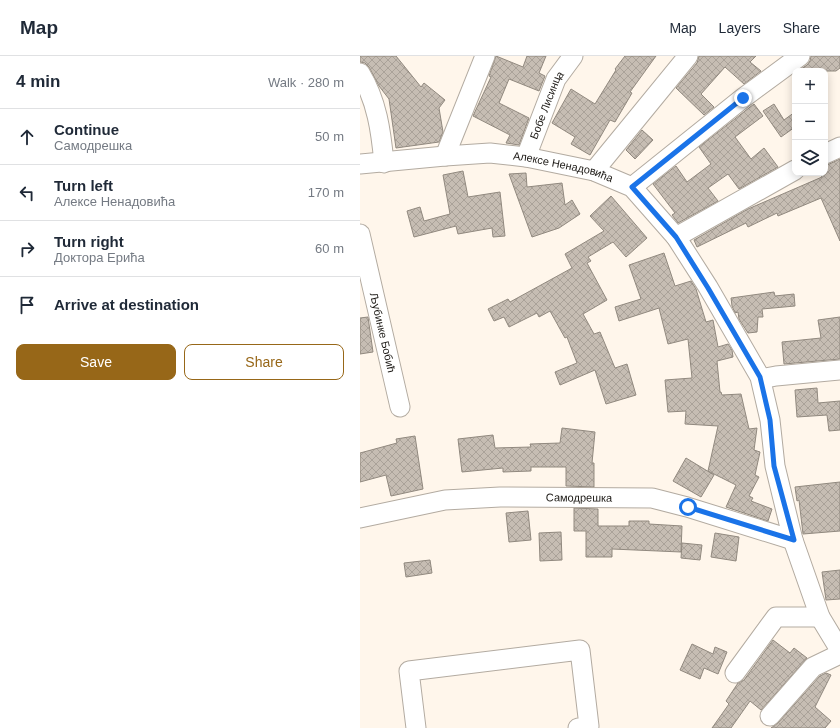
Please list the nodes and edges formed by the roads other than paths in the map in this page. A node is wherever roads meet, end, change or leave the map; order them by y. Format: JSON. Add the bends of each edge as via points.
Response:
{"nodes":[{"id":1,"x":485,"y":56,"type":"edge"},
{"id":2,"x":573,"y":56,"type":"edge"},
{"id":3,"x":688,"y":56,"type":"edge"},
{"id":4,"x":800,"y":56,"type":"edge"},
{"id":5,"x":360,"y":72,"type":"edge"},
{"id":6,"x":840,"y":147,"type":"edge"},
{"id":7,"x":828,"y":153,"type":"edge"},
{"id":8,"x":445,"y":156,"type":"junction"},
{"id":9,"x":526,"y":157,"type":"junction"},
{"id":10,"x":384,"y":163,"type":"junction"},
{"id":11,"x":360,"y":164,"type":"edge"},
{"id":12,"x":594,"y":171,"type":"junction"},
{"id":13,"x":792,"y":172,"type":"edge"},
{"id":14,"x":632,"y":187,"type":"junction"},
{"id":15,"x":360,"y":234,"type":"edge"},
{"id":16,"x":676,"y":237,"type":"junction"},
{"id":17,"x":840,"y":370,"type":"edge"},
{"id":18,"x":761,"y":379,"type":"junction"},
{"id":19,"x":400,"y":407,"type":"dead end"},
{"id":20,"x":360,"y":518,"type":"edge"},
{"id":21,"x":794,"y":540,"type":"junction"},
{"id":22,"x":820,"y":617,"type":"junction"},
{"id":23,"x":840,"y":650,"type":"edge"},
{"id":24,"x":840,"y":654,"type":"edge"},
{"id":25,"x":735,"y":673,"type":"dead end"},
{"id":26,"x":770,"y":716,"type":"dead end"},
{"id":27,"x":416,"y":728,"type":"edge"},
{"id":28,"x":578,"y":728,"type":"edge"}],
"edges":[{"from":1,"to":8,"type":"street"},
{"from":2,"to":9,"type":"street","name":"Бобе Лисинца","via":[[556,79]]},
{"from":3,"to":12,"type":"street"},
{"from":4,"to":14,"type":"street"},
{"from":5,"to":10,"type":"street","via":[[367,84],[378,117]]},
{"from":6,"to":7,"type":"street"},
{"from":8,"to":9,"type":"street","name":"Алексе Ненадовића","via":[[490,153]]},
{"from":8,"to":10,"type":"street","name":"Алексе Ненадовића"},
{"from":9,"to":12,"type":"street","name":"Алексе Ненадовића"},
{"from":10,"to":11,"type":"street","name":"Алексе Ненадовића"},
{"from":12,"to":14,"type":"street","name":"Алексе Ненадовића"},
{"from":13,"to":16,"type":"street"},
{"from":14,"to":16,"type":"street","name":"Алексе Ненадовића"},
{"from":15,"to":19,"type":"street","name":"Љубинке Бобић"},
{"from":16,"to":18,"type":"street","name":"Алексе Ненадовића"},
{"from":17,"to":18,"type":"street"},
{"from":18,"to":21,"type":"street","name":"Алексе Ненадовића","via":[[770,420],[774,466]]},
{"from":20,"to":21,"type":"street","name":"Самодрешка","via":[[445,500],[500,497],[652,498]]},
{"from":21,"to":22,"type":"street","name":"Алексе Ненадовића"},
{"from":22,"to":23,"type":"street","name":"Алексе Ненадовића"},
{"from":22,"to":25,"type":"street","via":[[776,617]]},
{"from":24,"to":26,"type":"street","via":[[813,667]]},
{"from":27,"to":28,"type":"street","via":[[409,671],[580,650],[589,726]]}]}
